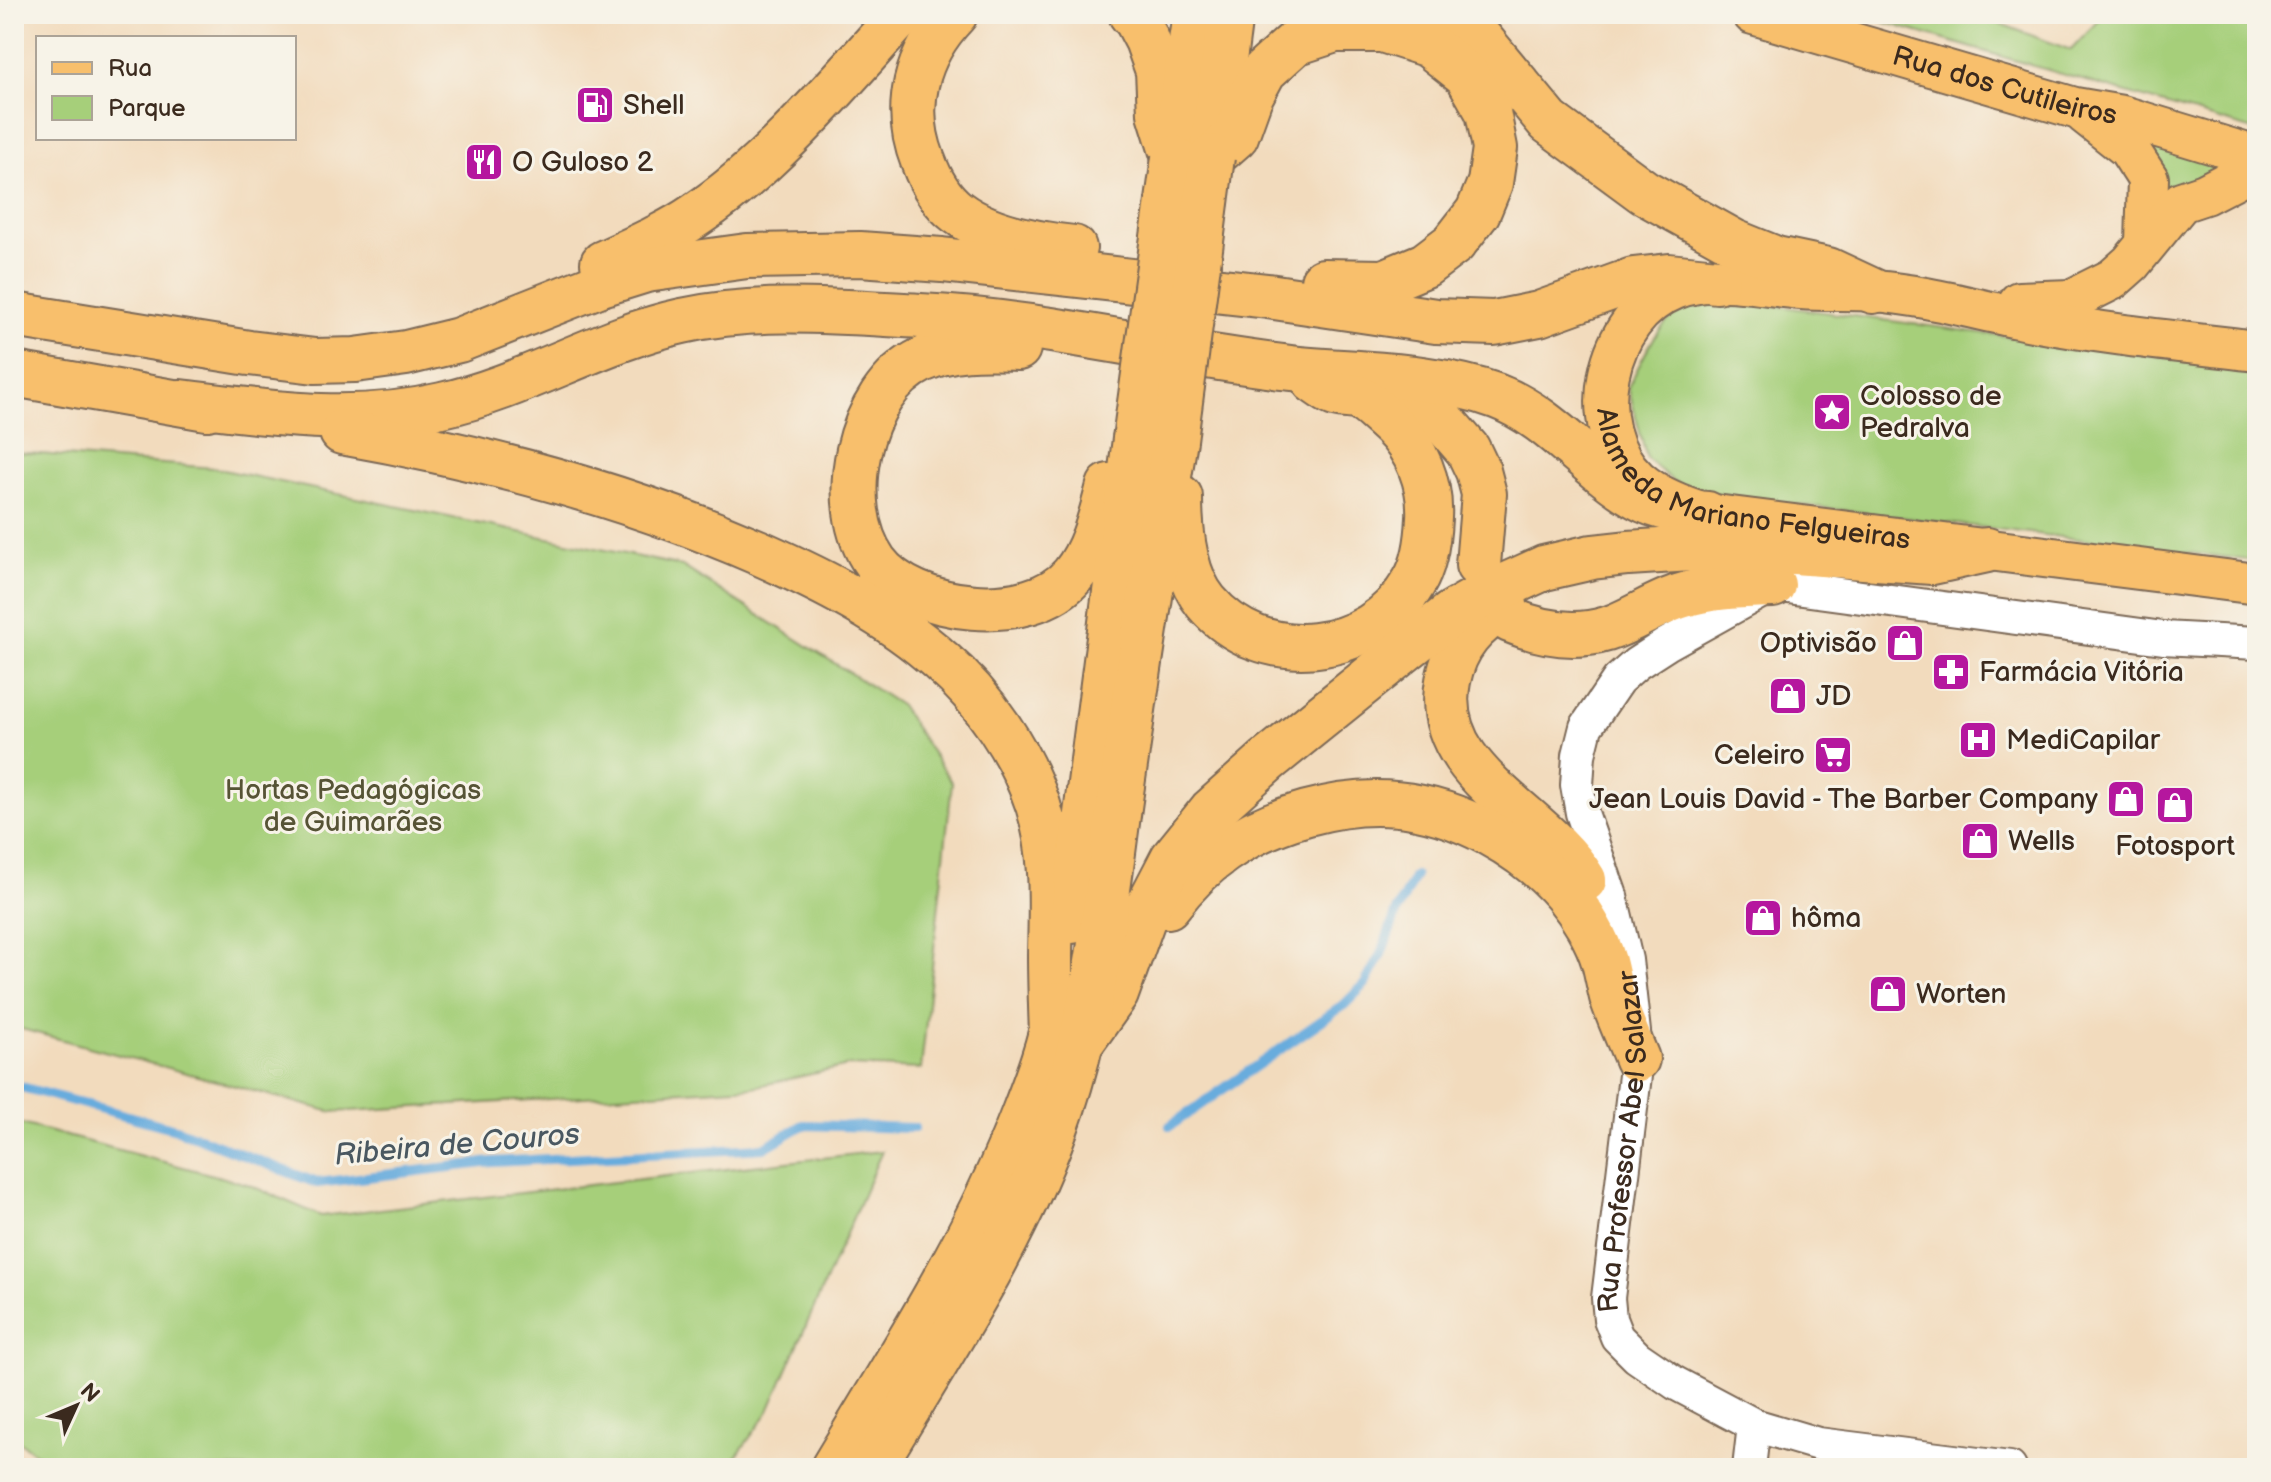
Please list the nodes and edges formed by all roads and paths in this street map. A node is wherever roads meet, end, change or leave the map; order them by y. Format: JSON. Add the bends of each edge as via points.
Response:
{"nodes":[{"id":1,"x":902,"y":14,"type":"edge"},
{"id":2,"x":955,"y":14,"type":"edge"},
{"id":3,"x":1131,"y":14,"type":"edge"},
{"id":4,"x":1195,"y":14,"type":"edge"},
{"id":5,"x":1230,"y":14,"type":"edge"},
{"id":6,"x":1447,"y":14,"type":"edge"},
{"id":7,"x":1753,"y":14,"type":"edge"},
{"id":8,"x":2075,"y":108,"type":"junction"},
{"id":9,"x":1193,"y":157,"type":"junction"},
{"id":10,"x":2257,"y":157,"type":"edge"},
{"id":11,"x":2257,"y":167,"type":"edge"},
{"id":12,"x":2205,"y":194,"type":"junction"},
{"id":13,"x":2257,"y":200,"type":"edge"},
{"id":14,"x":2146,"y":243,"type":"junction"},
{"id":15,"x":1110,"y":278,"type":"junction"},
{"id":16,"x":1717,"y":281,"type":"junction"},
{"id":17,"x":1873,"y":291,"type":"junction"},
{"id":18,"x":1268,"y":296,"type":"junction"},
{"id":19,"x":552,"y":303,"type":"junction"},
{"id":20,"x":1968,"y":305,"type":"junction"},
{"id":21,"x":14,"y":315,"type":"edge"},
{"id":22,"x":1098,"y":337,"type":"junction"},
{"id":23,"x":2257,"y":351,"type":"edge"},
{"id":24,"x":1291,"y":368,"type":"junction"},
{"id":25,"x":14,"y":374,"type":"edge"},
{"id":26,"x":1359,"y":398,"type":"junction"},
{"id":27,"x":180,"y":402,"type":"junction"},
{"id":28,"x":1155,"y":440,"type":"junction"},
{"id":29,"x":1707,"y":514,"type":"junction"},
{"id":30,"x":1987,"y":550,"type":"junction"},
{"id":31,"x":1628,"y":553,"type":"junction"},
{"id":32,"x":1478,"y":565,"type":"dead end"},
{"id":33,"x":2257,"y":584,"type":"edge"},
{"id":34,"x":1773,"y":585,"type":"junction"},
{"id":35,"x":1510,"y":620,"type":"dead end"},
{"id":36,"x":2257,"y":643,"type":"edge"},
{"id":37,"x":1626,"y":960,"type":"junction"},
{"id":38,"x":1116,"y":994,"type":"junction"},
{"id":39,"x":1066,"y":1038,"type":"junction"},
{"id":40,"x":1637,"y":1059,"type":"junction"},
{"id":41,"x":1754,"y":1425,"type":"junction"},
{"id":42,"x":833,"y":1468,"type":"edge"},
{"id":43,"x":872,"y":1468,"type":"edge"},
{"id":44,"x":1749,"y":1468,"type":"edge"},
{"id":45,"x":2010,"y":1468,"type":"edge"}],
"edges":[{"from":1,"to":19,"type":"highway","via":[[724,195],[666,234],[580,275]]},
{"from":2,"to":15,"type":"highway","via":[[927,51],[913,93],[917,146],[934,184],[973,222],[1024,240],[1088,250]]},
{"from":3,"to":9,"type":"highway","via":[[1158,71],[1160,113]]},
{"from":4,"to":9,"type":"highway"},
{"from":5,"to":9,"type":"highway"},
{"from":6,"to":17,"type":"highway","via":[[1481,40],[1549,122],[1644,192],[1734,242],[1776,259],[1828,270]]},
{"from":7,"to":8,"type":"main road","name":"Rua dos Cutileiros"},
{"from":8,"to":10,"type":"main road","name":"Rua dos Cutileiros","via":[[2122,116]]},
{"from":8,"to":14,"type":"main road","via":[[2128,148],[2148,179]]},
{"from":9,"to":18,"type":"highway","via":[[1236,136],[1264,71],[1295,43],[1335,30],[1382,30],[1429,45],[1467,75],[1488,112],[1495,148],[1490,183],[1478,212],[1454,243],[1425,265],[1384,282],[1301,280]]},
{"from":9,"to":28,"type":"highway","bridge":true},
{"from":11,"to":12,"type":"main road"},
{"from":12,"to":13,"type":"main road"},
{"from":12,"to":14,"type":"main road","via":[[2181,202]]},
{"from":14,"to":20,"type":"main road","via":[[2113,279],[2071,300]]},
{"from":15,"to":18,"type":"highway"},
{"from":15,"to":19,"type":"highway","via":[[942,260],[747,256],[646,270]]},
{"from":16,"to":17,"type":"main road","name":"Alameda Mariano Felgueiras"},
{"from":16,"to":18,"type":"highway","via":[[1669,276],[1633,280],[1539,314],[1494,323],[1436,321]]},
{"from":16,"to":29,"type":"main road","name":"Alameda Mariano Felgueiras","via":[[1674,289],[1631,324],[1618,344],[1606,393],[1607,416],[1624,463],[1655,492]]},
{"from":17,"to":20,"type":"main road","name":"Alameda Mariano Felgueiras"},
{"from":19,"to":21,"type":"highway","via":[[445,343],[329,361]]},
{"from":20,"to":23,"type":"main road","name":"Alameda Mariano Felgueiras","via":[[2027,320]]},
{"from":22,"to":24,"type":"highway"},
{"from":22,"to":27,"type":"highway","via":[[921,316],[741,313],[637,333],[487,391],[407,411],[314,418]]},
{"from":22,"to":28,"type":"highway","via":[[1061,353],[973,347],[942,352],[900,375],[870,419],[857,452],[854,507],[876,564],[929,599],[962,606],[1027,602],[1072,577],[1099,523],[1114,468]]},
{"from":24,"to":26,"type":"highway","via":[[1335,394]]},
{"from":24,"to":29,"type":"highway","via":[[1419,379],[1494,396],[1542,421],[1641,499],[1674,511]]},
{"from":25,"to":27,"type":"highway"},
{"from":26,"to":28,"type":"highway","via":[[1412,449],[1428,496],[1428,536],[1414,582],[1394,607],[1373,626],[1320,646],[1257,638],[1206,601],[1195,582],[1180,523],[1180,487]]},
{"from":26,"to":32,"type":"highway","via":[[1410,403],[1431,411],[1468,450],[1484,494]]},
{"from":27,"to":39,"type":"highway","via":[[407,445],[615,497],[793,567],[877,614],[941,661],[973,693],[997,724],[1037,803],[1049,847],[1050,958]]},
{"from":28,"to":39,"type":"highway","via":[[1146,615],[1101,935]]},
{"from":29,"to":30,"type":"main road","name":"Alameda Mariano Felgueiras"},
{"from":30,"to":31,"type":"highway","via":[[1932,562],[1723,547]]},
{"from":30,"to":33,"type":"main road","name":"Alameda Mariano Felgueiras"},
{"from":31,"to":37,"type":"highway","via":[[1508,603],[1473,628],[1452,663],[1445,709],[1466,758],[1579,873]]},
{"from":31,"to":38,"type":"highway","via":[[1544,568],[1452,613],[1237,787],[1173,858],[1147,908]]},
{"from":34,"to":35,"type":"highway","via":[[1681,595],[1586,634],[1535,630]]},
{"from":34,"to":36,"type":"street","via":[[2163,638]]},
{"from":34,"to":37,"type":"street","name":"Rua Professor Abel Salazar","via":[[1636,664],[1618,680],[1586,727],[1577,785]]},
{"from":37,"to":40,"type":"street","name":"Rua Professor Abel Salazar"},
{"from":38,"to":39,"type":"highway"},
{"from":38,"to":40,"type":"highway","via":[[1164,910],[1225,850],[1290,818],[1326,808],[1396,803],[1438,812],[1507,844],[1566,894],[1603,959]]},
{"from":39,"to":42,"type":"highway","via":[[984,1208]]},
{"from":39,"to":43,"type":"highway","via":[[1062,1111],[1014,1222]]},
{"from":40,"to":41,"type":"street","name":"Rua Professor Abel Salazar","via":[[1608,1298],[1610,1319],[1617,1337],[1637,1357]]},
{"from":41,"to":44,"type":"street"},
{"from":41,"to":45,"type":"street","name":"Rua Professor Abel Salazar","via":[[1818,1444]]}]}
